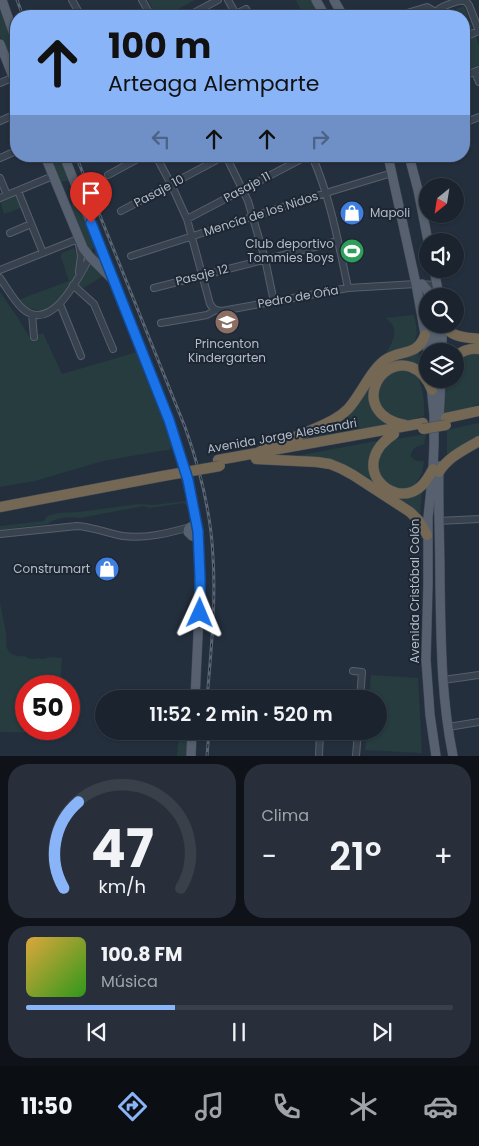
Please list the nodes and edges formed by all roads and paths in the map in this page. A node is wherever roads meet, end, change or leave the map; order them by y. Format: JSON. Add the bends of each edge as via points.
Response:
{"nodes":[{"id":1,"x":2,"y":0,"type":"edge"},
{"id":2,"x":218,"y":0,"type":"edge"},
{"id":3,"x":449,"y":2,"type":"edge"},
{"id":4,"x":199,"y":10,"type":"edge"},
{"id":5,"x":416,"y":10,"type":"edge"},
{"id":6,"x":432,"y":10,"type":"edge"},
{"id":7,"x":438,"y":10,"type":"edge"},
{"id":8,"x":10,"y":23,"type":"edge"},
{"id":9,"x":479,"y":31,"type":"edge"},
{"id":10,"x":0,"y":44,"type":"edge"},
{"id":11,"x":10,"y":69,"type":"edge"},
{"id":12,"x":477,"y":71,"type":"edge"},
{"id":13,"x":479,"y":82,"type":"edge"},
{"id":14,"x":47,"y":162,"type":"edge"},
{"id":15,"x":66,"y":162,"type":"edge"},
{"id":16,"x":131,"y":162,"type":"edge"},
{"id":17,"x":159,"y":162,"type":"edge"},
{"id":18,"x":214,"y":162,"type":"edge"},
{"id":19,"x":228,"y":162,"type":"edge"},
{"id":20,"x":295,"y":162,"type":"edge"},
{"id":21,"x":314,"y":162,"type":"edge"},
{"id":22,"x":389,"y":162,"type":"edge"},
{"id":23,"x":411,"y":162,"type":"edge"},
{"id":24,"x":392,"y":173,"type":"junction"},
{"id":25,"x":108,"y":175,"type":"dead end"},
{"id":26,"x":0,"y":178,"type":"edge"},
{"id":27,"x":54,"y":180,"type":"junction"},
{"id":28,"x":74,"y":180,"type":"junction"},
{"id":29,"x":172,"y":184,"type":"junction"},
{"id":30,"x":243,"y":189,"type":"junction"},
{"id":31,"x":18,"y":191,"type":"junction"},
{"id":32,"x":325,"y":193,"type":"junction"},
{"id":33,"x":80,"y":195,"type":"junction"},
{"id":34,"x":3,"y":196,"type":"edge"},
{"id":35,"x":64,"y":203,"type":"junction"},
{"id":36,"x":121,"y":211,"type":"dead end"},
{"id":37,"x":253,"y":216,"type":"junction"},
{"id":38,"x":187,"y":219,"type":"junction"},
{"id":39,"x":31,"y":224,"type":"junction"},
{"id":40,"x":10,"y":232,"type":"dead end"},
{"id":41,"x":426,"y":233,"type":"edge"},
{"id":42,"x":193,"y":236,"type":"junction"},
{"id":43,"x":97,"y":237,"type":"junction"},
{"id":44,"x":78,"y":239,"type":"junction"},
{"id":45,"x":338,"y":241,"type":"junction"},
{"id":46,"x":43,"y":253,"type":"junction"},
{"id":47,"x":131,"y":256,"type":"dead end"},
{"id":48,"x":90,"y":257,"type":"junction"},
{"id":49,"x":265,"y":259,"type":"junction"},
{"id":50,"x":0,"y":270,"type":"edge"},
{"id":51,"x":203,"y":275,"type":"junction"},
{"id":52,"x":0,"y":278,"type":"edge"},
{"id":53,"x":77,"y":278,"type":"junction"},
{"id":54,"x":436,"y":278,"type":"edge"},
{"id":55,"x":115,"y":282,"type":"junction"},
{"id":56,"x":419,"y":284,"type":"junction"},
{"id":57,"x":73,"y":285,"type":"junction"},
{"id":58,"x":437,"y":285,"type":"junction"},
{"id":59,"x":154,"y":288,"type":"dead end"},
{"id":60,"x":348,"y":288,"type":"junction"},
{"id":61,"x":424,"y":288,"type":"edge"},
{"id":62,"x":438,"y":288,"type":"edge"},
{"id":63,"x":274,"y":302,"type":"junction"},
{"id":64,"x":60,"y":304,"type":"junction"},
{"id":65,"x":216,"y":310,"type":"junction"},
{"id":66,"x":32,"y":314,"type":"junction"},
{"id":67,"x":161,"y":323,"type":"dead end"},
{"id":68,"x":452,"y":333,"type":"edge"},
{"id":69,"x":425,"y":335,"type":"junction"},
{"id":70,"x":34,"y":337,"type":"dead end"},
{"id":71,"x":479,"y":340,"type":"edge"},
{"id":72,"x":426,"y":343,"type":"edge"},
{"id":73,"x":113,"y":349,"type":"dead end"},
{"id":74,"x":479,"y":349,"type":"edge"},
{"id":75,"x":464,"y":351,"type":"edge"},
{"id":76,"x":81,"y":356,"type":"dead end"},
{"id":77,"x":441,"y":388,"type":"edge"},
{"id":78,"x":432,"y":390,"type":"joint"},
{"id":79,"x":479,"y":413,"type":"edge"},
{"id":80,"x":408,"y":425,"type":"junction"},
{"id":81,"x":423,"y":426,"type":"junction"},
{"id":82,"x":394,"y":434,"type":"junction"},
{"id":83,"x":479,"y":441,"type":"edge"},
{"id":84,"x":257,"y":456,"type":"junction"},
{"id":85,"x":436,"y":471,"type":"junction"},
{"id":86,"x":162,"y":473,"type":"junction"},
{"id":87,"x":0,"y":500,"type":"edge"},
{"id":88,"x":0,"y":507,"type":"edge"},
{"id":89,"x":479,"y":519,"type":"edge"},
{"id":90,"x":438,"y":521,"type":"junction"},
{"id":91,"x":193,"y":531,"type":"junction"},
{"id":92,"x":0,"y":534,"type":"edge"},
{"id":93,"x":427,"y":536,"type":"junction"},
{"id":94,"x":353,"y":671,"type":"dead end"},
{"id":95,"x":479,"y":675,"type":"edge"},
{"id":96,"x":443,"y":680,"type":"junction"},
{"id":97,"x":196,"y":690,"type":"edge"},
{"id":98,"x":361,"y":690,"type":"edge"},
{"id":99,"x":479,"y":722,"type":"edge"},
{"id":100,"x":448,"y":727,"type":"junction"},
{"id":101,"x":192,"y":740,"type":"edge"},
{"id":102,"x":320,"y":740,"type":"edge"},
{"id":103,"x":357,"y":740,"type":"edge"},
{"id":104,"x":191,"y":756,"type":"edge"},
{"id":105,"x":319,"y":756,"type":"edge"},
{"id":106,"x":356,"y":756,"type":"edge"},
{"id":107,"x":436,"y":756,"type":"edge"},
{"id":108,"x":452,"y":756,"type":"edge"}],
"edges":[{"from":1,"to":8,"type":"main road"},
{"from":2,"to":4,"type":"street"},
{"from":3,"to":7,"type":"street"},
{"from":3,"to":9,"type":"street","via":[[467,2]]},
{"from":5,"to":6,"type":"street","via":[[427,6]]},
{"from":10,"to":11,"type":"main road"},
{"from":12,"to":13,"type":"street"},
{"from":14,"to":27,"type":"main road"},
{"from":15,"to":28,"type":"main road"},
{"from":16,"to":25,"type":"street"},
{"from":17,"to":29,"type":"street"},
{"from":18,"to":29,"type":"street","name":"Pasaje 10"},
{"from":19,"to":30,"type":"street"},
{"from":20,"to":30,"type":"street","name":"Pasaje 11"},
{"from":21,"to":32,"type":"street"},
{"from":22,"to":24,"type":"main road"},
{"from":23,"to":41,"type":"main road"},
{"from":24,"to":32,"type":"street","name":"Mencía de los Nidos"},
{"from":24,"to":56,"type":"main road"},
{"from":26,"to":34,"type":"street"},
{"from":27,"to":28,"type":"main road","via":[[68,187]]},
{"from":27,"to":31,"type":"street"},
{"from":27,"to":35,"type":"main road"},
{"from":28,"to":33,"type":"main road"},
{"from":29,"to":36,"type":"street","name":"Pasaje 10"},
{"from":29,"to":38,"type":"street"},
{"from":30,"to":37,"type":"street"},
{"from":30,"to":38,"type":"street","name":"Pasaje 11"},
{"from":31,"to":34,"type":"street"},
{"from":31,"to":39,"type":"street"},
{"from":32,"to":37,"type":"street","name":"Mencía de los Nidos"},
{"from":32,"to":45,"type":"street"},
{"from":33,"to":35,"type":"main road","via":[[71,196]]},
{"from":33,"to":43,"type":"main road"},
{"from":35,"to":44,"type":"main road"},
{"from":37,"to":42,"type":"street","name":"Mencía de los Nidos"},
{"from":37,"to":49,"type":"street"},
{"from":38,"to":42,"type":"street"},
{"from":39,"to":40,"type":"street"},
{"from":39,"to":46,"type":"street"},
{"from":42,"to":47,"type":"street","name":"Mencía de los Nidos"},
{"from":42,"to":51,"type":"street"},
{"from":43,"to":48,"type":"main road"},
{"from":43,"to":55,"type":"main road"},
{"from":44,"to":46,"type":"street"},
{"from":44,"to":48,"type":"main road"},
{"from":44,"to":53,"type":"street","via":[[81,256]]},
{"from":45,"to":49,"type":"street","name":"Pasaje 12"},
{"from":45,"to":60,"type":"street"},
{"from":46,"to":50,"type":"street"},
{"from":48,"to":53,"type":"street"},
{"from":48,"to":55,"type":"main road"},
{"from":49,"to":51,"type":"street","name":"Pasaje 12"},
{"from":49,"to":63,"type":"street"},
{"from":51,"to":59,"type":"street","name":"Pasaje 12"},
{"from":51,"to":65,"type":"street","via":[[211,306]]},
{"from":52,"to":66,"type":"street","via":[[22,308]]},
{"from":53,"to":57,"type":"street"},
{"from":54,"to":58,"type":"main road"},
{"from":55,"to":91,"type":"main road","via":[[188,480],[194,510]]},
{"from":56,"to":58,"type":"street","name":"Pedro de Oña"},
{"from":56,"to":60,"type":"street","name":"Pedro de Oña"},
{"from":56,"to":61,"type":"main road"},
{"from":56,"to":69,"type":"main road"},
{"from":57,"to":64,"type":"street"},
{"from":57,"to":73,"type":"street","via":[[94,304]]},
{"from":58,"to":62,"type":"main road"},
{"from":60,"to":63,"type":"street","name":"Pedro de Oña"},
{"from":63,"to":65,"type":"street","name":"Pedro de Oña"},
{"from":64,"to":66,"type":"street","via":[[44,314]]},
{"from":64,"to":76,"type":"street"},
{"from":65,"to":67,"type":"street","name":"Pedro de Oña","via":[[207,315]]},
{"from":66,"to":70,"type":"street"},
{"from":68,"to":71,"type":"highway"},
{"from":69,"to":72,"type":"main road"},
{"from":69,"to":84,"type":"highway","via":[[417,348],[382,363],[351,405],[337,418]]},
{"from":74,"to":75,"type":"highway"},
{"from":77,"to":85,"type":"main road","name":"Avenida Cristóbal Colón"},
{"from":78,"to":80,"type":"highway","via":[[421,373],[410,367],[394,367],[380,378],[374,395],[377,409],[393,422]]},
{"from":78,"to":85,"type":"main road","name":"Avenida Cristóbal Colón"},
{"from":79,"to":81,"type":"highway","name":"Avenida Jorge Alessandri"},
{"from":80,"to":81,"type":"highway","name":"Avenida Jorge Alessandri"},
{"from":80,"to":84,"type":"highway","name":"Avenida Jorge Alessandri"},
{"from":81,"to":82,"type":"highway","name":"Avenida Jorge Alessandri"},
{"from":82,"to":84,"type":"highway","name":"Avenida Jorge Alessandri"},
{"from":82,"to":85,"type":"highway","via":[[382,444],[374,458],[375,474],[383,486],[395,492],[412,492]]},
{"from":83,"to":85,"type":"highway"},
{"from":84,"to":86,"type":"highway","name":"Avenida Jorge Alessandri"},
{"from":84,"to":93,"type":"highway","via":[[317,462],[342,469],[410,512]]},
{"from":85,"to":90,"type":"main road","name":"Avenida Cristóbal Colón"},
{"from":85,"to":93,"type":"main road","name":"Avenida Cristóbal Colón","via":[[429,502]]},
{"from":86,"to":87,"type":"highway","name":"Avenida Jorge Alessandri"},
{"from":86,"to":88,"type":"highway","name":"Avenida Jorge Alessandri"},
{"from":89,"to":90,"type":"street"},
{"from":90,"to":96,"type":"main road","name":"Avenida Cristóbal Colón"},
{"from":91,"to":92,"type":"street","via":[[124,536],[77,526]]},
{"from":91,"to":97,"type":"main road","via":[[200,577]]},
{"from":93,"to":107,"type":"main road","name":"Avenida Cristóbal Colón","via":[[427,676]]},
{"from":94,"to":98,"type":"street","via":[[362,672]]},
{"from":95,"to":96,"type":"street"},
{"from":96,"to":100,"type":"main road","name":"Avenida Cristóbal Colón"},
{"from":99,"to":100,"type":"street"},
{"from":100,"to":108,"type":"main road","name":"Avenida Cristóbal Colón"},
{"from":101,"to":104,"type":"main road"},
{"from":102,"to":105,"type":"street"},
{"from":103,"to":106,"type":"street"}]}
